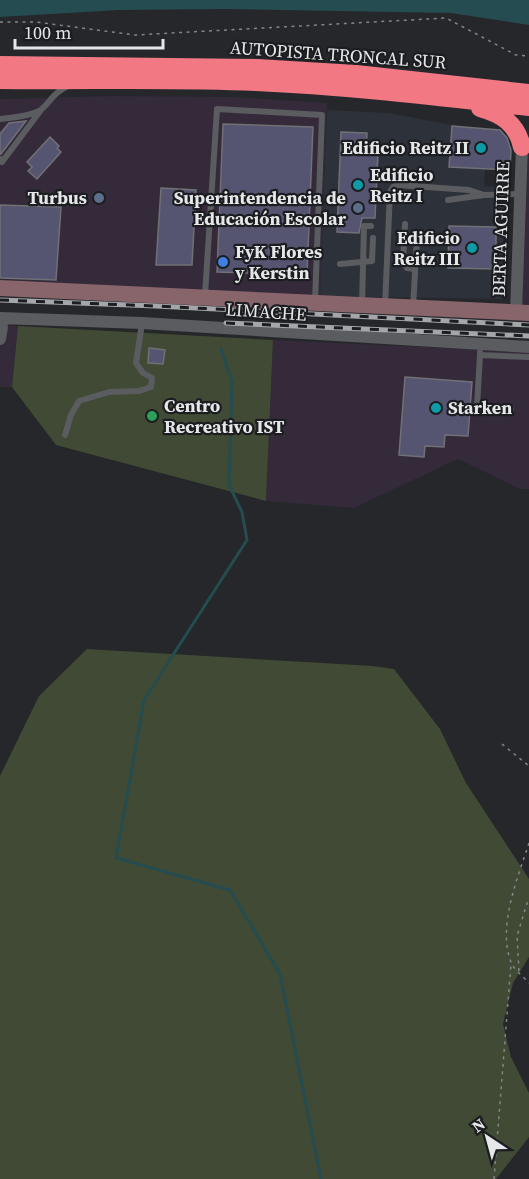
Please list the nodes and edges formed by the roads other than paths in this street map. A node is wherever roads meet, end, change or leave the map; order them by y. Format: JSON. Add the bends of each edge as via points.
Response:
{"nodes":[{"id":1,"x":0,"y":64,"type":"edge"},
{"id":2,"x":0,"y":80,"type":"edge"},
{"id":3,"x":86,"y":81,"type":"junction"},
{"id":4,"x":529,"y":93,"type":"edge"},
{"id":5,"x":441,"y":97,"type":"junction"},
{"id":6,"x":529,"y":107,"type":"edge"},
{"id":7,"x":41,"y":110,"type":"junction"},
{"id":8,"x":0,"y":118,"type":"edge"},
{"id":9,"x":522,"y":147,"type":"joint"},
{"id":10,"x":0,"y":159,"type":"edge"},
{"id":11,"x":520,"y":194,"type":"junction"},
{"id":12,"x":484,"y":195,"type":"junction"},
{"id":13,"x":448,"y":200,"type":"dead end"},
{"id":14,"x":405,"y":224,"type":"dead end"},
{"id":15,"x":371,"y":226,"type":"dead end"},
{"id":16,"x":373,"y":238,"type":"dead end"},
{"id":17,"x":417,"y":239,"type":"dead end"},
{"id":18,"x":364,"y":263,"type":"junction"},
{"id":19,"x":340,"y":264,"type":"dead end"},
{"id":20,"x":415,"y":269,"type":"junction"},
{"id":21,"x":0,"y":288,"type":"edge"},
{"id":22,"x":205,"y":298,"type":"junction"},
{"id":23,"x":315,"y":303,"type":"junction"},
{"id":24,"x":362,"y":305,"type":"junction"},
{"id":25,"x":385,"y":306,"type":"junction"},
{"id":26,"x":413,"y":308,"type":"junction"},
{"id":27,"x":523,"y":312,"type":"edge"},
{"id":28,"x":0,"y":318,"type":"edge"},
{"id":29,"x":142,"y":323,"type":"junction"},
{"id":30,"x":0,"y":327,"type":"edge"},
{"id":31,"x":0,"y":339,"type":"edge"},
{"id":32,"x":529,"y":347,"type":"edge"},
{"id":33,"x":480,"y":350,"type":"junction"},
{"id":34,"x":529,"y":357,"type":"edge"},
{"id":35,"x":511,"y":409,"type":"dead end"},
{"id":36,"x":65,"y":435,"type":"dead end"}],
"edges":[{"from":1,"to":4,"type":"highway","name":"AUTOPISTA TRONCAL SUR","via":[[257,68],[356,74]]},
{"from":2,"to":3,"type":"highway","name":"AUTOPISTA TRONCAL SUR"},
{"from":3,"to":5,"type":"highway","name":"AUTOPISTA TRONCAL SUR","via":[[255,82]]},
{"from":3,"to":7,"type":"lane","via":[[57,92]]},
{"from":5,"to":6,"type":"highway","name":"AUTOPISTA TRONCAL SUR"},
{"from":5,"to":9,"type":"highway","via":[[502,116],[516,130]]},
{"from":7,"to":8,"type":"lane","via":[[16,118]]},
{"from":7,"to":10,"type":"lane","via":[[2,162]]},
{"from":9,"to":11,"type":"street","name":"BERTA AGUIRRE"},
{"from":11,"to":12,"type":"lane"},
{"from":11,"to":27,"type":"street","name":"BERTA AGUIRRE"},
{"from":12,"to":13,"type":"lane"},
{"from":12,"to":25,"type":"lane","via":[[469,190],[398,184],[393,187]]},
{"from":14,"to":20,"type":"lane","via":[[403,262],[407,268]]},
{"from":15,"to":18,"type":"lane","via":[[364,226]]},
{"from":16,"to":18,"type":"lane","via":[[372,261]]},
{"from":17,"to":20,"type":"lane"},
{"from":18,"to":19,"type":"lane"},
{"from":18,"to":24,"type":"lane"},
{"from":20,"to":26,"type":"lane"},
{"from":21,"to":22,"type":"main road","name":"LIMACHE"},
{"from":22,"to":23,"type":"main road","name":"LIMACHE"},
{"from":22,"to":23,"type":"lane","via":[[217,109],[322,115]]},
{"from":23,"to":24,"type":"main road","name":"LIMACHE"},
{"from":24,"to":25,"type":"main road","name":"LIMACHE"},
{"from":25,"to":26,"type":"main road","name":"LIMACHE"},
{"from":26,"to":27,"type":"main road","name":"LIMACHE"},
{"from":28,"to":29,"type":"street","name":"LIMACHE"},
{"from":29,"to":33,"type":"street","name":"LIMACHE"},
{"from":29,"to":36,"type":"lane","via":[[136,363],[143,374],[152,378],[151,387],[109,392],[79,401]]},
{"from":30,"to":31,"type":"street"},
{"from":32,"to":33,"type":"street","name":"LIMACHE"},
{"from":33,"to":34,"type":"lane"},
{"from":33,"to":35,"type":"lane","via":[[477,407]]}]}
